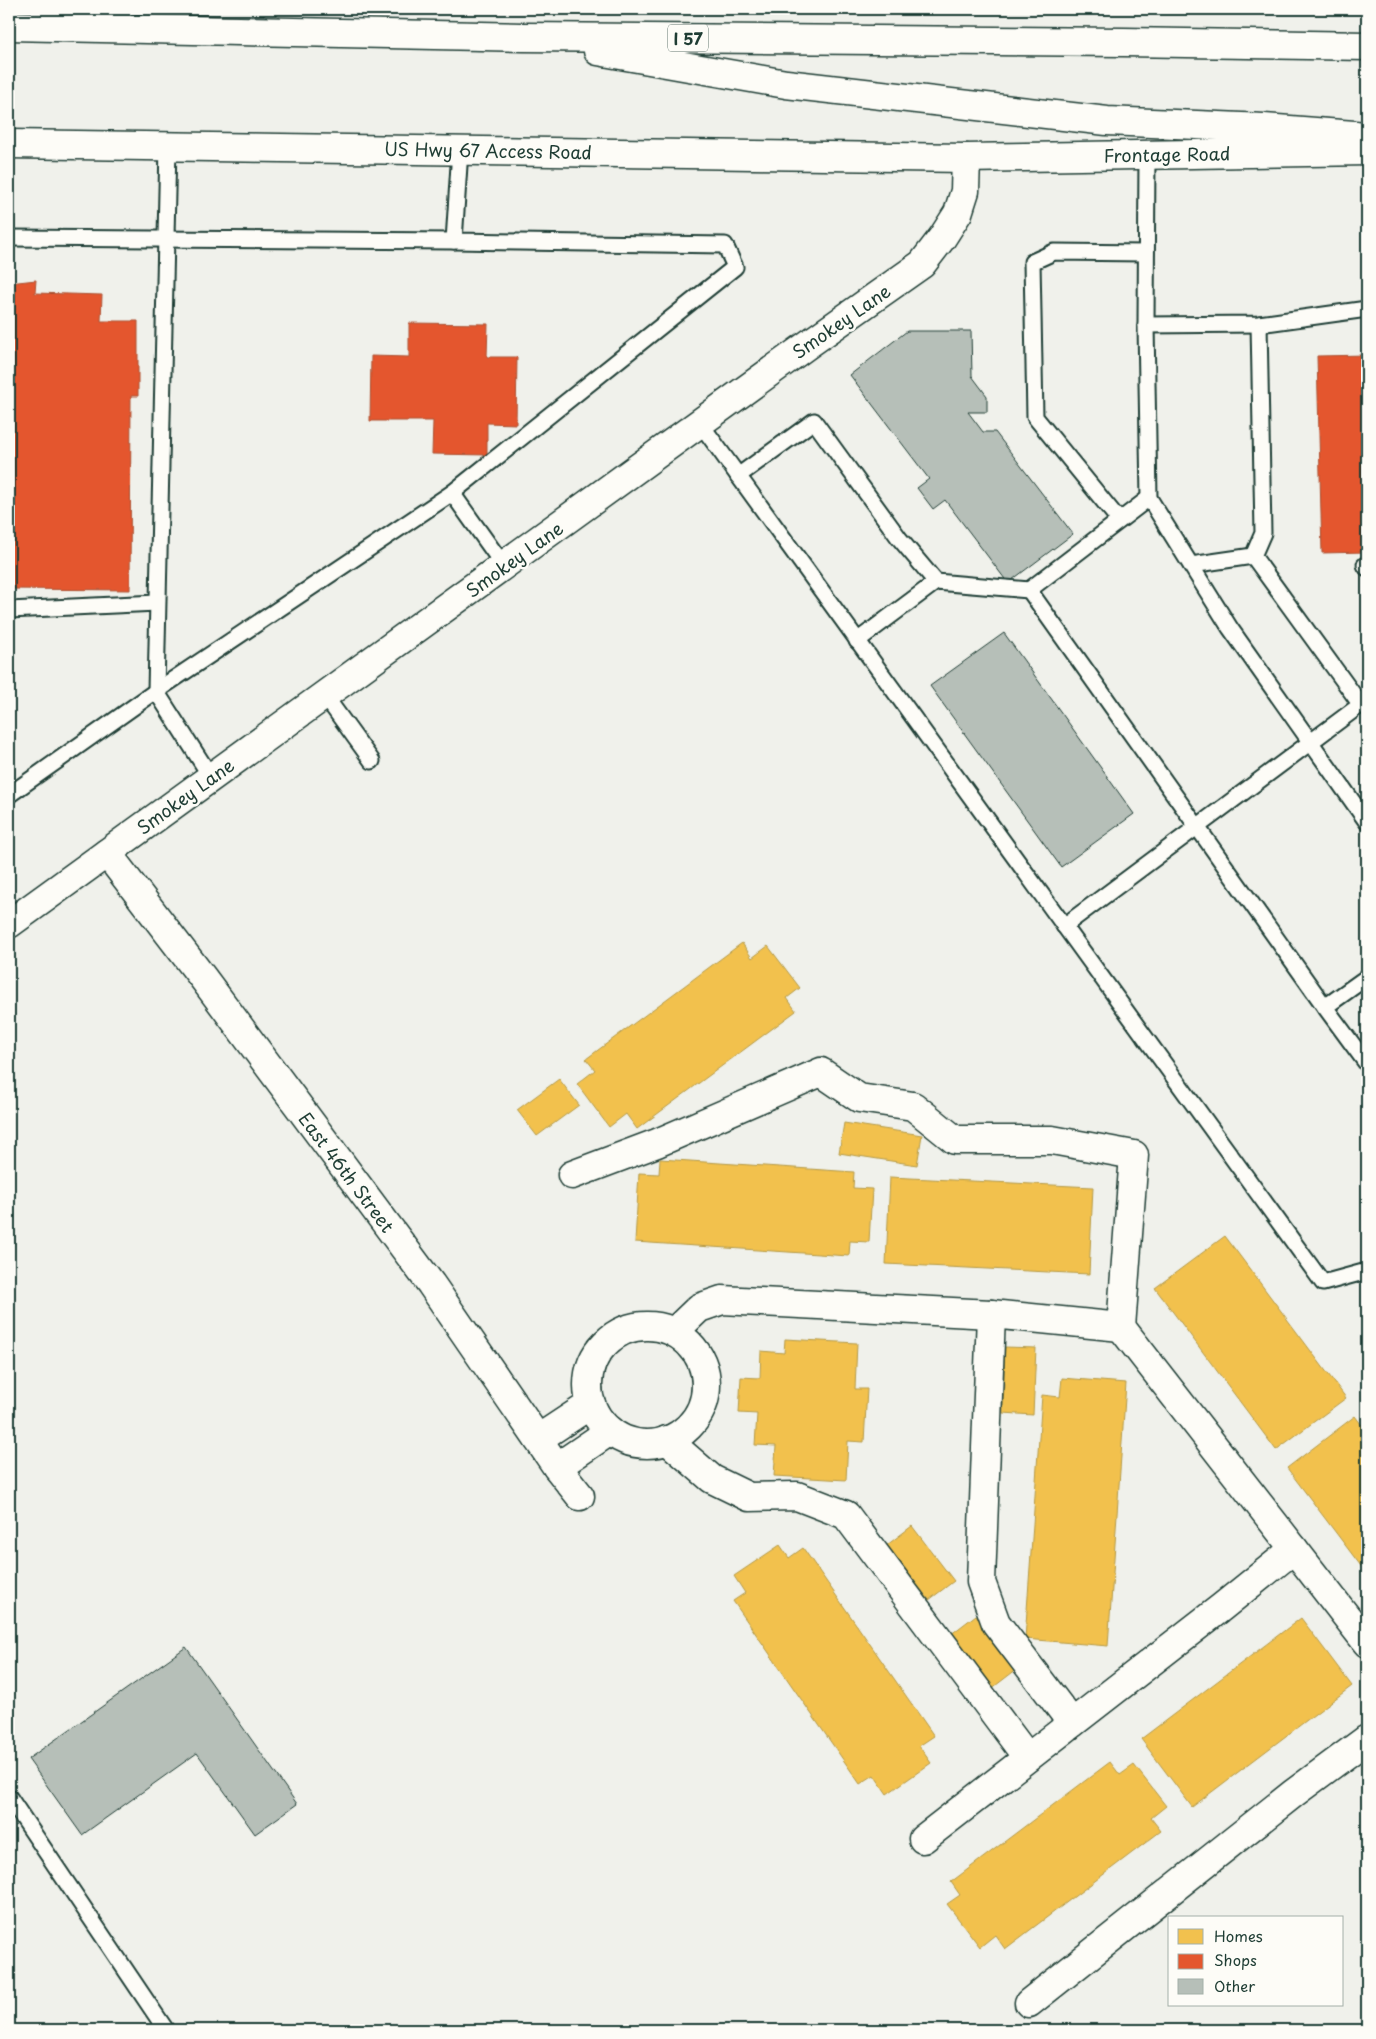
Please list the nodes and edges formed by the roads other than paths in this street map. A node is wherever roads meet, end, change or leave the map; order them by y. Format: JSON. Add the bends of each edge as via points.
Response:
{"nodes":[{"id":1,"x":9,"y":26,"type":"edge"},
{"id":2,"x":523,"y":37,"type":"junction"},
{"id":3,"x":1367,"y":46,"type":"edge"},
{"id":4,"x":1367,"y":136,"type":"edge"},
{"id":5,"x":9,"y":144,"type":"edge"},
{"id":6,"x":168,"y":146,"type":"junction"},
{"id":7,"x":460,"y":150,"type":"junction"},
{"id":8,"x":1367,"y":151,"type":"edge"},
{"id":9,"x":1147,"y":155,"type":"junction"},
{"id":10,"x":966,"y":158,"type":"junction"},
{"id":11,"x":9,"y":238,"type":"edge"},
{"id":12,"x":166,"y":239,"type":"junction"},
{"id":13,"x":454,"y":242,"type":"junction"},
{"id":14,"x":1146,"y":253,"type":"junction"},
{"id":15,"x":1367,"y":309,"type":"edge"},
{"id":16,"x":1259,"y":324,"type":"junction"},
{"id":17,"x":1146,"y":325,"type":"junction"},
{"id":18,"x":700,"y":423,"type":"junction"},
{"id":19,"x":738,"y":476,"type":"junction"},
{"id":20,"x":452,"y":493,"type":"junction"},
{"id":21,"x":1149,"y":498,"type":"junction"},
{"id":22,"x":1120,"y":520,"type":"junction"},
{"id":23,"x":1253,"y":556,"type":"junction"},
{"id":24,"x":1191,"y":565,"type":"junction"},
{"id":25,"x":504,"y":566,"type":"junction"},
{"id":26,"x":936,"y":582,"type":"junction"},
{"id":27,"x":1029,"y":590,"type":"junction"},
{"id":28,"x":157,"y":603,"type":"junction"},
{"id":29,"x":9,"y":610,"type":"edge"},
{"id":30,"x":857,"y":641,"type":"junction"},
{"id":31,"x":156,"y":691,"type":"junction"},
{"id":32,"x":325,"y":696,"type":"junction"},
{"id":33,"x":1364,"y":702,"type":"edge"},
{"id":34,"x":1310,"y":741,"type":"junction"},
{"id":35,"x":372,"y":761,"type":"dead end"},
{"id":36,"x":212,"y":777,"type":"junction"},
{"id":37,"x":9,"y":795,"type":"edge"},
{"id":38,"x":1367,"y":822,"type":"edge"},
{"id":39,"x":1197,"y":828,"type":"junction"},
{"id":40,"x":107,"y":853,"type":"junction"},
{"id":41,"x":9,"y":924,"type":"edge"},
{"id":42,"x":1064,"y":926,"type":"junction"},
{"id":43,"x":1367,"y":977,"type":"edge"},
{"id":44,"x":1325,"y":1007,"type":"junction"},
{"id":45,"x":1367,"y":1064,"type":"edge"},
{"id":46,"x":572,"y":1175,"type":"dead end"},
{"id":47,"x":1367,"y":1270,"type":"edge"},
{"id":48,"x":991,"y":1314,"type":"junction"},
{"id":49,"x":1121,"y":1327,"type":"junction"},
{"id":50,"x":674,"y":1332,"type":"junction"},
{"id":51,"x":591,"y":1404,"type":"junction"},
{"id":52,"x":610,"y":1431,"type":"junction"},
{"id":53,"x":538,"y":1438,"type":"junction"},
{"id":54,"x":667,"y":1440,"type":"junction"},
{"id":55,"x":558,"y":1467,"type":"junction"},
{"id":56,"x":580,"y":1496,"type":"dead end"},
{"id":57,"x":1294,"y":1549,"type":"junction"},
{"id":58,"x":1367,"y":1643,"type":"edge"},
{"id":59,"x":1072,"y":1723,"type":"junction"},
{"id":60,"x":1367,"y":1739,"type":"edge"},
{"id":61,"x":1027,"y":1757,"type":"junction"},
{"id":62,"x":9,"y":1797,"type":"edge"},
{"id":63,"x":923,"y":1839,"type":"dead end"},
{"id":64,"x":1029,"y":2003,"type":"dead end"},
{"id":65,"x":166,"y":2030,"type":"edge"}],
"edges":[{"from":1,"to":2,"type":"main road","number":"I 57"},
{"from":2,"to":3,"type":"main road","number":"I 57"},
{"from":2,"to":4,"type":"main road","via":[[806,86],[1107,122]]},
{"from":5,"to":6,"type":"main road","name":"US Hwy 67 Access Road"},
{"from":6,"to":7,"type":"main road","name":"US Hwy 67 Access Road"},
{"from":6,"to":12,"type":"lane"},
{"from":7,"to":10,"type":"main road","name":"US Hwy 67 Access Road"},
{"from":7,"to":13,"type":"lane"},
{"from":8,"to":9,"type":"main road","name":"Frontage Road"},
{"from":9,"to":10,"type":"main road","name":"Frontage Road"},
{"from":9,"to":14,"type":"lane"},
{"from":10,"to":18,"type":"main road","name":"Smokey Lane","via":[[966,191],[958,213],[922,264]]},
{"from":11,"to":12,"type":"lane"},
{"from":12,"to":13,"type":"lane"},
{"from":12,"to":28,"type":"lane"},
{"from":13,"to":20,"type":"lane","via":[[725,244],[736,268]]},
{"from":14,"to":17,"type":"lane"},
{"from":14,"to":22,"type":"lane","via":[[1054,252],[1032,262],[1035,417]]},
{"from":15,"to":16,"type":"lane"},
{"from":16,"to":17,"type":"lane"},
{"from":16,"to":23,"type":"lane","via":[[1263,533]]},
{"from":17,"to":21,"type":"lane"},
{"from":18,"to":19,"type":"lane"},
{"from":18,"to":25,"type":"main road","name":"Smokey Lane"},
{"from":19,"to":26,"type":"lane","via":[[814,421],[899,538]]},
{"from":19,"to":30,"type":"lane"},
{"from":20,"to":25,"type":"lane"},
{"from":20,"to":31,"type":"lane"},
{"from":21,"to":22,"type":"lane"},
{"from":21,"to":24,"type":"lane"},
{"from":22,"to":27,"type":"lane"},
{"from":23,"to":24,"type":"lane"},
{"from":23,"to":33,"type":"lane"},
{"from":24,"to":34,"type":"lane","via":[[1230,628]]},
{"from":25,"to":32,"type":"main road","name":"Smokey Lane"},
{"from":26,"to":27,"type":"lane"},
{"from":26,"to":30,"type":"lane"},
{"from":27,"to":39,"type":"lane"},
{"from":28,"to":29,"type":"lane"},
{"from":28,"to":31,"type":"lane"},
{"from":30,"to":42,"type":"lane"},
{"from":31,"to":36,"type":"lane"},
{"from":31,"to":37,"type":"lane"},
{"from":32,"to":35,"type":"lane"},
{"from":32,"to":36,"type":"main road","name":"Smokey Lane"},
{"from":33,"to":34,"type":"lane"},
{"from":34,"to":38,"type":"lane"},
{"from":34,"to":39,"type":"lane"},
{"from":36,"to":40,"type":"main road","name":"Smokey Lane"},
{"from":39,"to":42,"type":"lane"},
{"from":39,"to":44,"type":"lane"},
{"from":40,"to":41,"type":"main road","name":"Smokey Lane"},
{"from":40,"to":53,"type":"main road","name":"East 46th Street","via":[[425,1276]]},
{"from":42,"to":47,"type":"lane","via":[[1322,1283]]},
{"from":43,"to":44,"type":"lane"},
{"from":44,"to":45,"type":"lane"},
{"from":46,"to":49,"type":"main road","via":[[657,1143],[822,1072],[859,1098],[913,1106],[955,1140],[1052,1140],[1134,1155]]},
{"from":48,"to":49,"type":"main road"},
{"from":48,"to":50,"type":"main road","via":[[722,1300],[699,1308]]},
{"from":48,"to":59,"type":"main road","via":[[981,1582],[996,1623]]},
{"from":49,"to":57,"type":"main road"},
{"from":50,"to":51,"type":"main road","via":[[634,1327],[616,1334],[601,1347],[591,1365],[587,1384]]},
{"from":50,"to":54,"type":"main road","via":[[700,1359],[705,1397],[698,1414],[686,1429]]},
{"from":51,"to":52,"type":"main road","via":[[598,1419]]},
{"from":51,"to":53,"type":"main road"},
{"from":52,"to":54,"type":"main road","via":[[624,1440],[640,1444]]},
{"from":52,"to":55,"type":"main road"},
{"from":53,"to":55,"type":"main road","name":"East 46th Street"},
{"from":54,"to":61,"type":"main road","via":[[712,1479],[749,1497],[797,1496],[846,1515]]},
{"from":55,"to":56,"type":"main road","name":"East 46th Street"},
{"from":57,"to":58,"type":"main road"},
{"from":57,"to":59,"type":"main road"},
{"from":59,"to":61,"type":"main road"},
{"from":60,"to":64,"type":"main road","via":[[1294,1792]]},
{"from":61,"to":63,"type":"main road"},
{"from":62,"to":65,"type":"lane"}]}
